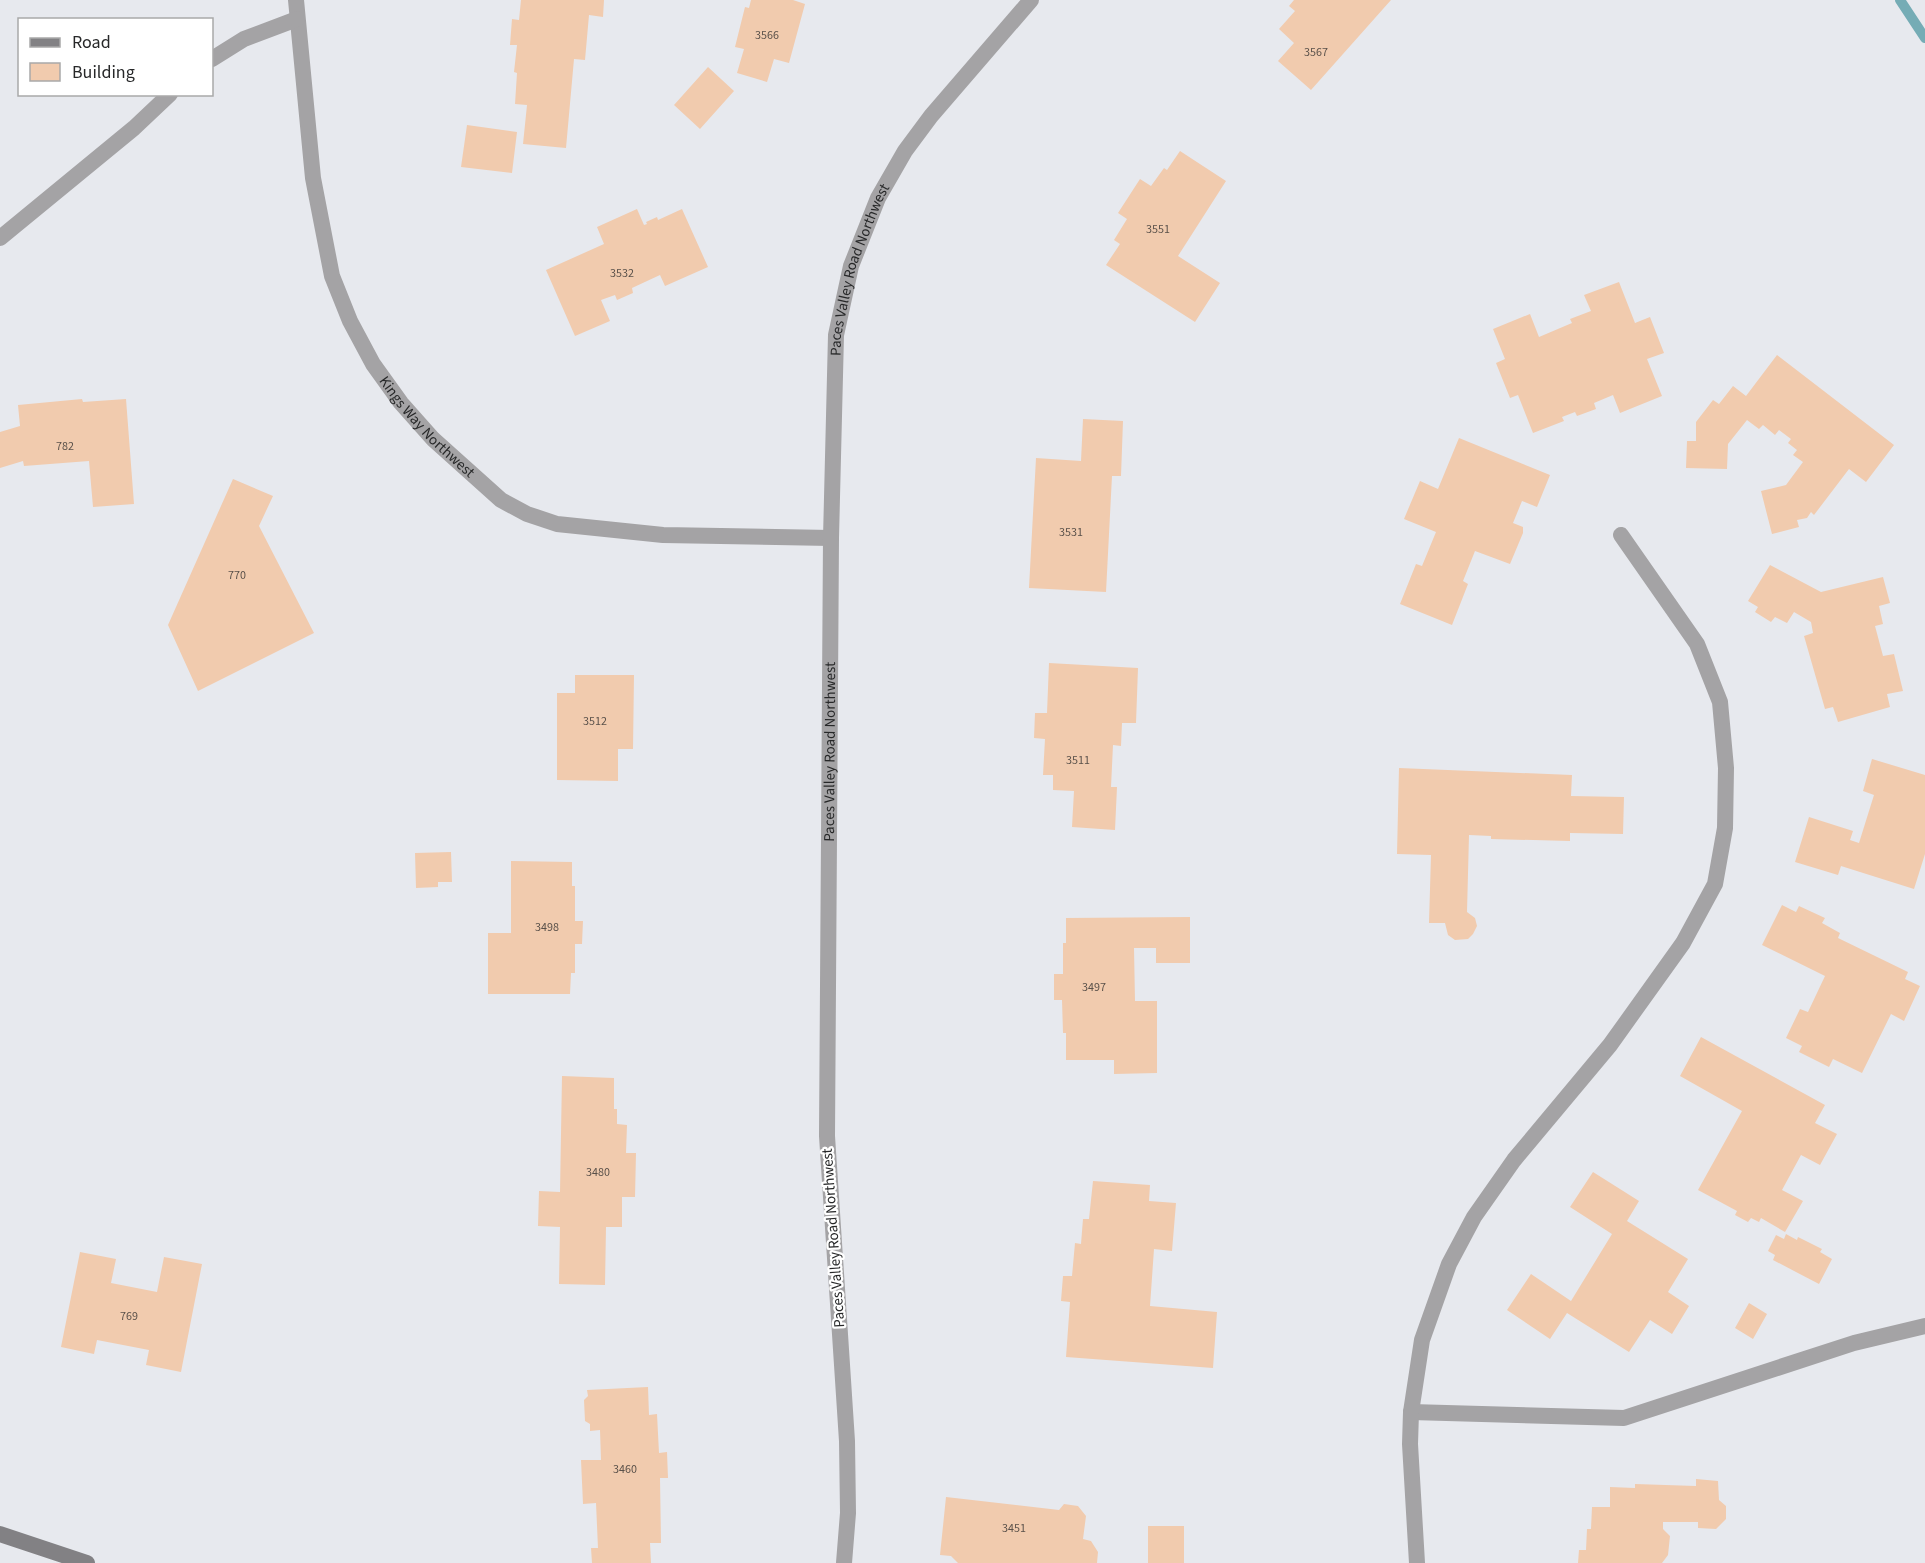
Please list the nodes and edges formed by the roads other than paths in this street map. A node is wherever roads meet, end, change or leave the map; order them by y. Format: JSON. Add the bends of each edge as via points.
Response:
{"nodes":[{"id":1,"x":296,"y":0,"type":"edge"},
{"id":2,"x":1032,"y":0,"type":"edge"},
{"id":3,"x":297,"y":20,"type":"junction"},
{"id":4,"x":213,"y":58,"type":"edge"},
{"id":5,"x":168,"y":96,"type":"edge"},
{"id":6,"x":0,"y":238,"type":"edge"},
{"id":7,"x":1621,"y":536,"type":"dead end"},
{"id":8,"x":831,"y":538,"type":"junction"},
{"id":9,"x":1925,"y":1326,"type":"edge"},
{"id":10,"x":1411,"y":1412,"type":"junction"},
{"id":11,"x":0,"y":1534,"type":"edge"},
{"id":12,"x":87,"y":1563,"type":"edge"},
{"id":13,"x":844,"y":1563,"type":"edge"},
{"id":14,"x":1417,"y":1563,"type":"edge"}],
"edges":[{"from":1,"to":3,"type":"street","name":"Kings Way Northwest"},
{"from":2,"to":8,"type":"street","name":"Paces Valley Road Northwest","via":[[931,116],[906,151],[878,198],[851,266],[836,335]]},
{"from":3,"to":4,"type":"street","via":[[244,39]]},
{"from":3,"to":8,"type":"street","name":"Kings Way Northwest","via":[[313,178],[332,276],[373,364],[433,439],[501,500],[557,524],[663,536]]},
{"from":5,"to":6,"type":"street"},
{"from":7,"to":10,"type":"street","via":[[1696,644],[1720,702],[1726,768],[1725,818],[1715,884],[1683,943],[1610,1045],[1514,1160],[1474,1216],[1449,1264],[1422,1341]]},
{"from":8,"to":13,"type":"street","name":"Paces Valley Road Northwest","via":[[827,1136],[847,1441]]},
{"from":9,"to":10,"type":"street","via":[[1854,1343],[1624,1418]]},
{"from":10,"to":14,"type":"street"},
{"from":11,"to":12,"type":"main road"}]}
